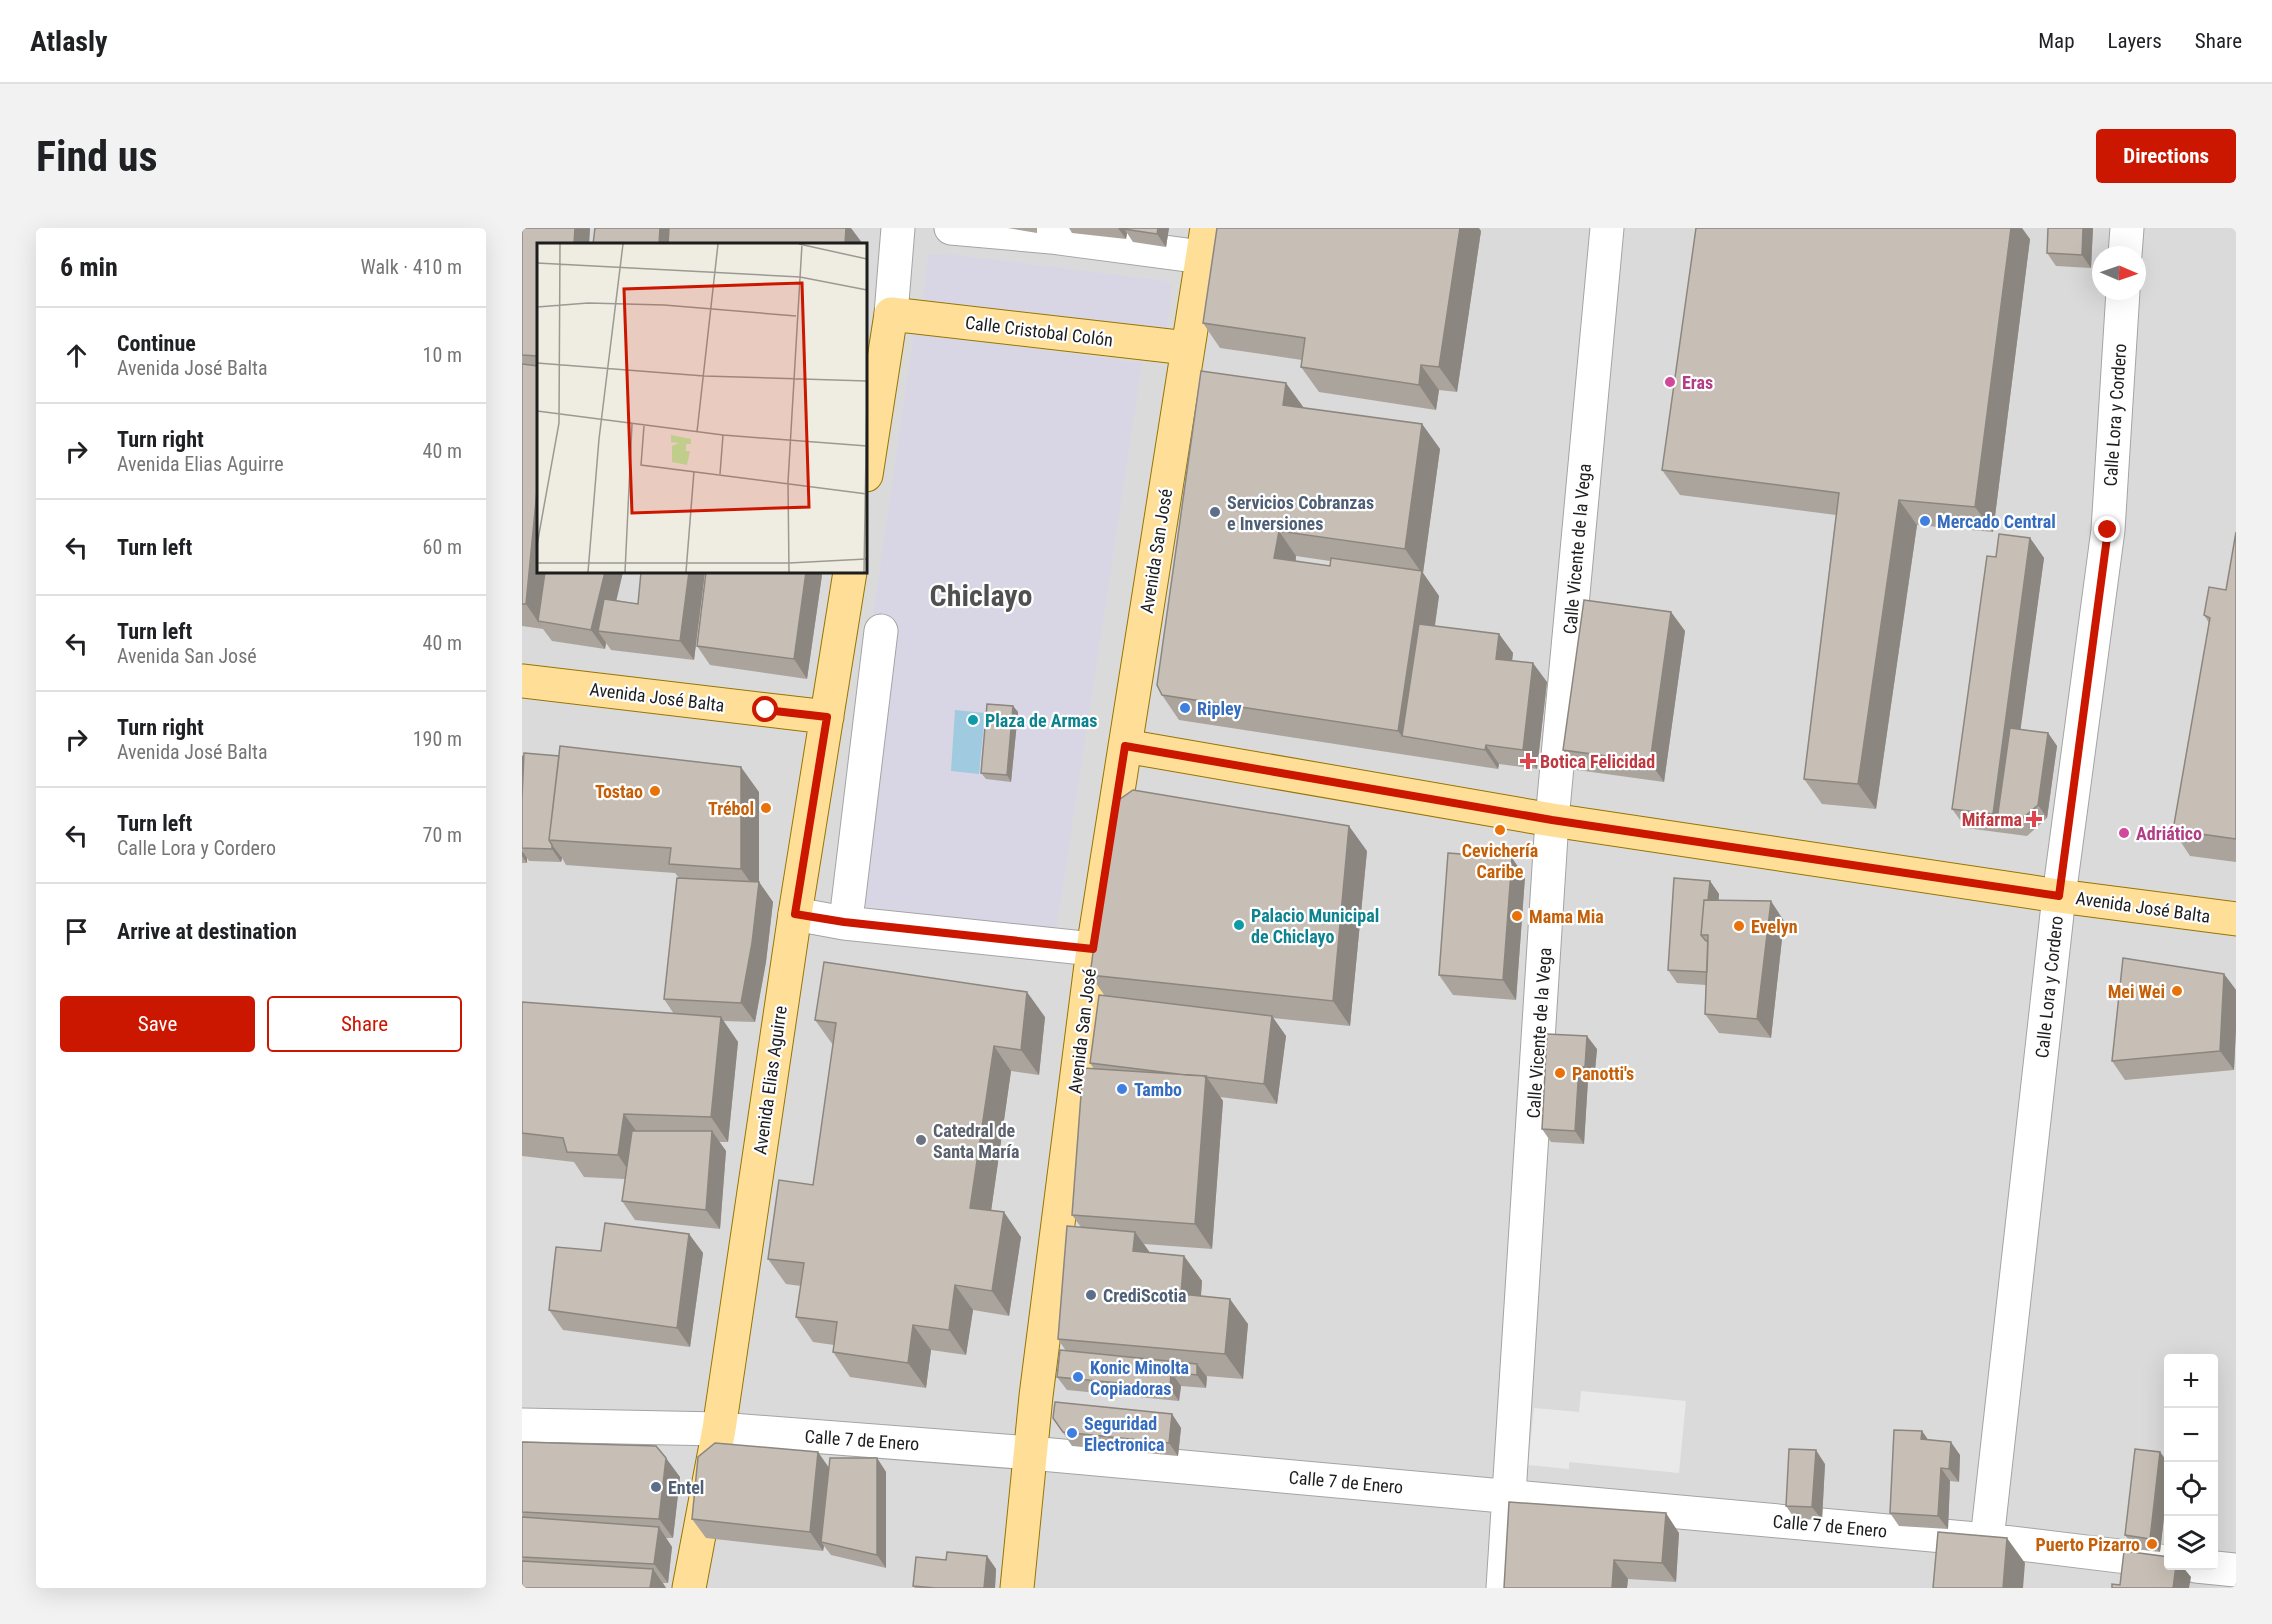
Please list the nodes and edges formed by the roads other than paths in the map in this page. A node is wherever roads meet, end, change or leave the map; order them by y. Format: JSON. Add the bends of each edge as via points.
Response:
{"nodes":[{"id":1,"x":898,"y":228,"type":"edge"},
{"id":2,"x":951,"y":228,"type":"edge"},
{"id":3,"x":1607,"y":228,"type":"edge"},
{"id":4,"x":2127,"y":228,"type":"edge"},
{"id":5,"x":1205,"y":243,"type":"edge"},
{"id":6,"x":2126,"y":246,"type":"edge"},
{"id":7,"x":2122,"y":300,"type":"edge"},
{"id":8,"x":891,"y":314,"type":"junction"},
{"id":9,"x":1187,"y":348,"type":"junction"},
{"id":10,"x":867,"y":469,"type":"edge"},
{"id":11,"x":850,"y":573,"type":"edge"},
{"id":12,"x":881,"y":631,"type":"dead end"},
{"id":13,"x":522,"y":681,"type":"edge"},
{"id":14,"x":827,"y":717,"type":"junction"},
{"id":15,"x":1125,"y":746,"type":"junction"},
{"id":16,"x":1552,"y":820,"type":"junction"},
{"id":17,"x":2059,"y":896,"type":"junction"},
{"id":18,"x":848,"y":904,"type":"dead end"},
{"id":19,"x":795,"y":914,"type":"junction"},
{"id":20,"x":2236,"y":919,"type":"edge"},
{"id":21,"x":1093,"y":949,"type":"junction"},
{"id":22,"x":522,"y":1425,"type":"edge"},
{"id":23,"x":719,"y":1429,"type":"junction"},
{"id":24,"x":1030,"y":1453,"type":"junction"},
{"id":25,"x":1509,"y":1497,"type":"junction"},
{"id":26,"x":1988,"y":1540,"type":"junction"},
{"id":27,"x":2164,"y":1561,"type":"edge"},
{"id":28,"x":2218,"y":1568,"type":"edge"},
{"id":29,"x":2236,"y":1570,"type":"edge"},
{"id":30,"x":689,"y":1588,"type":"edge"},
{"id":31,"x":1017,"y":1588,"type":"edge"},
{"id":32,"x":1503,"y":1588,"type":"edge"}],
"edges":[{"from":1,"to":8,"type":"street"},
{"from":2,"to":5,"type":"street","via":[[1051,237]]},
{"from":3,"to":16,"type":"street","name":"Calle Vicente de la Vega"},
{"from":4,"to":6,"type":"street"},
{"from":5,"to":9,"type":"main road","name":"Avenida San José"},
{"from":7,"to":17,"type":"street","name":"Calle Lora y Cordero","via":[[2108,530]]},
{"from":8,"to":9,"type":"main road","name":"Calle Cristobal Colón"},
{"from":8,"to":10,"type":"main road"},
{"from":9,"to":15,"type":"main road","name":"Avenida San José"},
{"from":11,"to":14,"type":"main road","name":"Avenida Elias Aguirre"},
{"from":12,"to":18,"type":"street"},
{"from":13,"to":14,"type":"main road","name":"Avenida José Balta"},
{"from":14,"to":19,"type":"main road","name":"Avenida Elias Aguirre"},
{"from":15,"to":16,"type":"main road","name":"Avenida José Balta"},
{"from":15,"to":21,"type":"main road","name":"Avenida San José"},
{"from":16,"to":17,"type":"main road","name":"Avenida José Balta"},
{"from":16,"to":25,"type":"street","name":"Calle Vicente de la Vega"},
{"from":17,"to":20,"type":"main road","name":"Avenida José Balta"},
{"from":17,"to":26,"type":"street","name":"Calle Lora y Cordero"},
{"from":19,"to":21,"type":"street"},
{"from":19,"to":23,"type":"main road","name":"Avenida Elias Aguirre"},
{"from":21,"to":24,"type":"main road","name":"Avenida San José"},
{"from":22,"to":23,"type":"street","name":"Calle 7 de Enero"},
{"from":23,"to":24,"type":"street","name":"Calle 7 de Enero"},
{"from":23,"to":30,"type":"main road","name":"Avenida Elias Aguirre"},
{"from":24,"to":25,"type":"street","name":"Calle 7 de Enero"},
{"from":24,"to":31,"type":"main road","name":"Avenida San José"},
{"from":25,"to":26,"type":"street","name":"Calle 7 de Enero"},
{"from":25,"to":32,"type":"street","name":"Calle Vicente de la Vega"},
{"from":26,"to":27,"type":"street","name":"Calle 7 de Enero"},
{"from":28,"to":29,"type":"street"}]}
